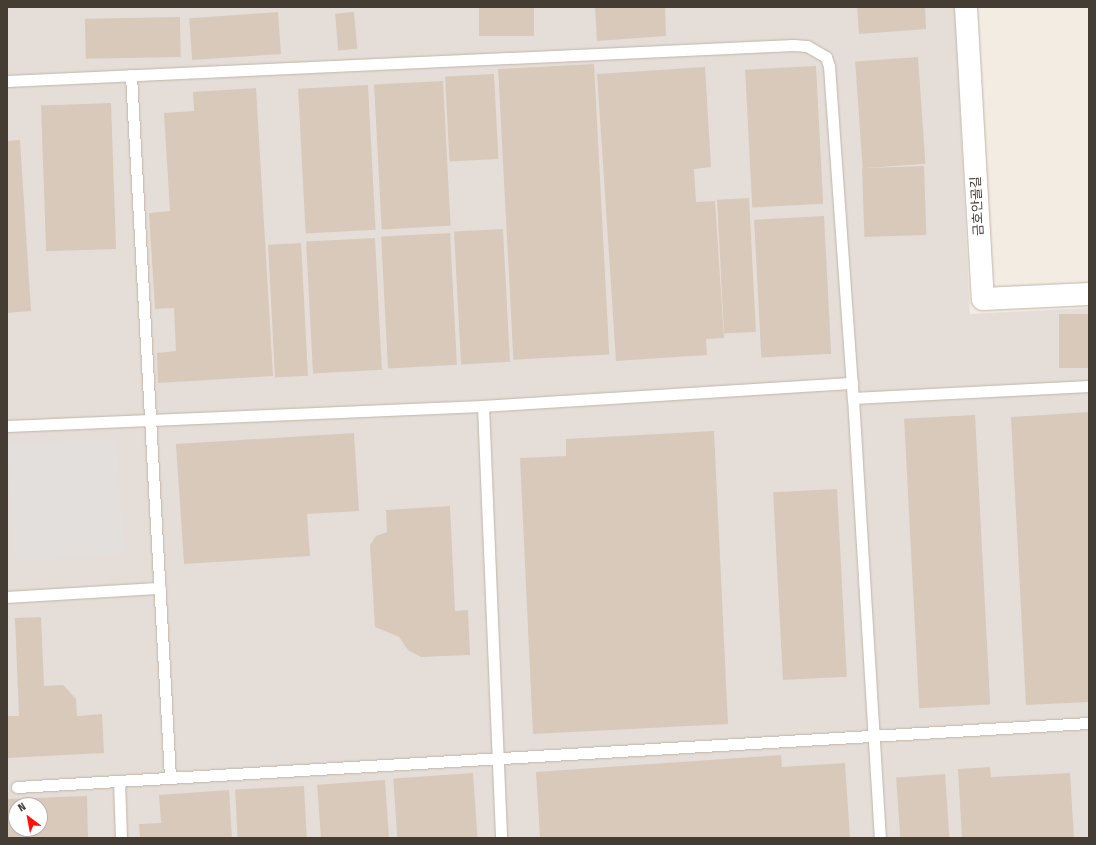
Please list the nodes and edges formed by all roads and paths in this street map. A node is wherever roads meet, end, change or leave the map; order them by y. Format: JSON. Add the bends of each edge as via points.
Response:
{"nodes":[{"id":1,"x":966,"y":7,"type":"edge"},
{"id":2,"x":131,"y":75,"type":"junction"},
{"id":3,"x":7,"y":80,"type":"edge"},
{"id":4,"x":1089,"y":294,"type":"edge"},
{"id":5,"x":852,"y":383,"type":"junction"},
{"id":6,"x":1089,"y":386,"type":"edge"},
{"id":7,"x":853,"y":398,"type":"junction"},
{"id":8,"x":483,"y":406,"type":"junction"},
{"id":9,"x":150,"y":420,"type":"junction"},
{"id":10,"x":7,"y":426,"type":"edge"},
{"id":11,"x":160,"y":588,"type":"junction"},
{"id":12,"x":7,"y":597,"type":"edge"},
{"id":13,"x":1089,"y":723,"type":"edge"},
{"id":14,"x":874,"y":735,"type":"junction"},
{"id":15,"x":498,"y":757,"type":"junction"},
{"id":16,"x":170,"y":777,"type":"junction"},
{"id":17,"x":119,"y":781,"type":"junction"},
{"id":18,"x":17,"y":787,"type":"dead end"},
{"id":19,"x":121,"y":838,"type":"edge"},
{"id":20,"x":501,"y":838,"type":"edge"},
{"id":21,"x":880,"y":838,"type":"edge"}],
"edges":[{"from":1,"to":4,"type":"street","name":"금호안골길","via":[[983,299]]},
{"from":2,"to":3,"type":"lane"},
{"from":2,"to":5,"type":"lane","via":[[793,45],[817,50],[826,57],[829,66]]},
{"from":2,"to":9,"type":"lane"},
{"from":5,"to":7,"type":"lane"},
{"from":5,"to":8,"type":"lane"},
{"from":6,"to":7,"type":"lane"},
{"from":7,"to":14,"type":"lane"},
{"from":8,"to":9,"type":"lane"},
{"from":8,"to":15,"type":"lane"},
{"from":9,"to":10,"type":"lane"},
{"from":9,"to":11,"type":"lane"},
{"from":11,"to":12,"type":"lane"},
{"from":11,"to":16,"type":"lane"},
{"from":13,"to":14,"type":"lane"},
{"from":14,"to":15,"type":"lane"},
{"from":14,"to":21,"type":"lane"},
{"from":15,"to":16,"type":"lane"},
{"from":15,"to":20,"type":"lane"},
{"from":16,"to":17,"type":"lane"},
{"from":17,"to":18,"type":"lane"},
{"from":17,"to":19,"type":"lane"}]}
